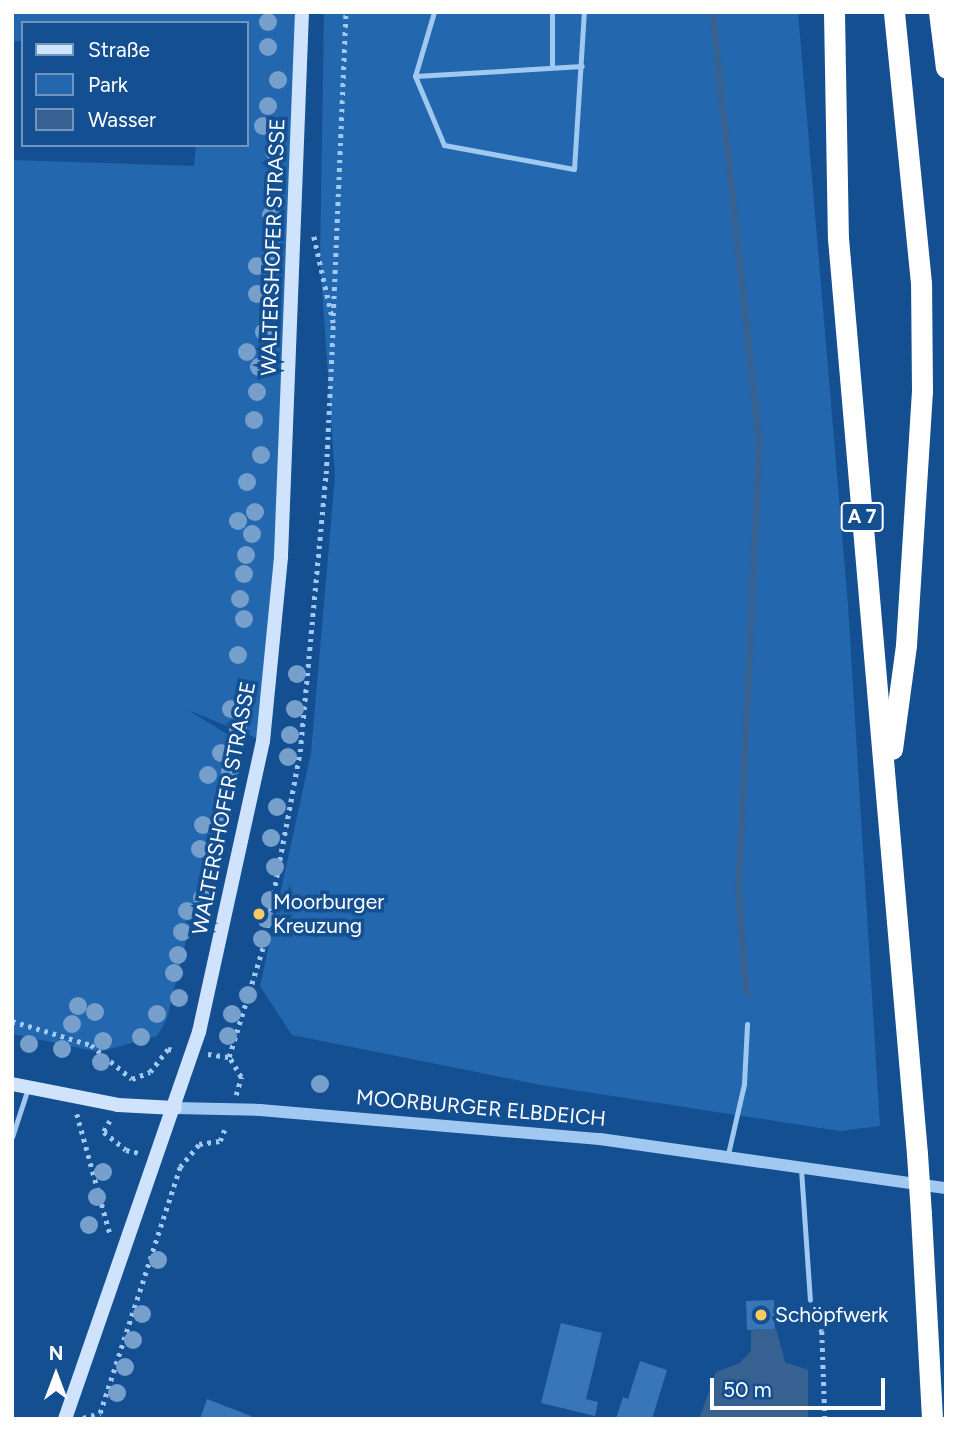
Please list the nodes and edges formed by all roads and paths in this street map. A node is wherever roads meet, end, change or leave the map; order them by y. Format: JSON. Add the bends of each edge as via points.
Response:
{"nodes":[{"id":1,"x":302,"y":12,"type":"edge"},
{"id":2,"x":346,"y":12,"type":"edge"},
{"id":3,"x":434,"y":12,"type":"edge"},
{"id":4,"x":552,"y":12,"type":"edge"},
{"id":5,"x":584,"y":12,"type":"edge"},
{"id":6,"x":834,"y":12,"type":"edge"},
{"id":7,"x":894,"y":12,"type":"edge"},
{"id":8,"x":939,"y":12,"type":"edge"},
{"id":9,"x":582,"y":65,"type":"junction"},
{"id":10,"x":552,"y":67,"type":"junction"},
{"id":11,"x":946,"y":68,"type":"edge"},
{"id":12,"x":415,"y":76,"type":"junction"},
{"id":13,"x":310,"y":224,"type":"dead end"},
{"id":14,"x":333,"y":323,"type":"junction"},
{"id":15,"x":887,"y":796,"type":"junction"},
{"id":16,"x":12,"y":1021,"type":"edge"},
{"id":17,"x":747,"y":1024,"type":"dead end"},
{"id":18,"x":193,"y":1052,"type":"junction"},
{"id":19,"x":229,"y":1057,"type":"junction"},
{"id":20,"x":241,"y":1077,"type":"dead end"},
{"id":21,"x":132,"y":1079,"type":"junction"},
{"id":22,"x":12,"y":1084,"type":"edge"},
{"id":23,"x":29,"y":1088,"type":"junction"},
{"id":24,"x":72,"y":1097,"type":"junction"},
{"id":25,"x":118,"y":1105,"type":"junction"},
{"id":26,"x":175,"y":1108,"type":"junction"},
{"id":27,"x":232,"y":1108,"type":"junction"},
{"id":28,"x":12,"y":1137,"type":"edge"},
{"id":29,"x":728,"y":1154,"type":"junction"},
{"id":30,"x":158,"y":1158,"type":"junction"},
{"id":31,"x":180,"y":1167,"type":"junction"},
{"id":32,"x":801,"y":1169,"type":"junction"},
{"id":33,"x":946,"y":1188,"type":"edge"},
{"id":34,"x":119,"y":1267,"type":"junction"},
{"id":35,"x":810,"y":1300,"type":"joint"},
{"id":36,"x":65,"y":1419,"type":"edge"},
{"id":37,"x":82,"y":1419,"type":"edge"},
{"id":38,"x":825,"y":1419,"type":"edge"},
{"id":39,"x":932,"y":1419,"type":"edge"}],
"edges":[{"from":1,"to":18,"type":"main road","name":"WALTERSHOFER STRASSE","via":[[291,358],[274,652],[263,741],[235,882]]},
{"from":2,"to":14,"type":"path"},
{"from":3,"to":12,"type":"lane"},
{"from":4,"to":10,"type":"lane"},
{"from":5,"to":9,"type":"lane"},
{"from":6,"to":15,"type":"highway","number":"A 7","via":[[838,238]]},
{"from":7,"to":15,"type":"highway","number":"A 7","via":[[921,283],[922,391],[906,645]]},
{"from":8,"to":11,"type":"highway"},
{"from":9,"to":10,"type":"lane"},
{"from":9,"to":12,"type":"lane","via":[[574,169],[444,145]]},
{"from":10,"to":12,"type":"lane"},
{"from":13,"to":14,"type":"path"},
{"from":14,"to":19,"type":"path","via":[[326,474],[300,752],[264,944]]},
{"from":15,"to":39,"type":"highway","number":"A 7","bridge":true,"via":[[917,1154]]},
{"from":16,"to":21,"type":"path","via":[[90,1045]]},
{"from":17,"to":29,"type":"lane","via":[[744,1084]]},
{"from":18,"to":19,"type":"path"},
{"from":18,"to":21,"type":"path","via":[[168,1049],[149,1072]]},
{"from":18,"to":26,"type":"main road","name":"WALTERSHOFER STRASSE"},
{"from":19,"to":20,"type":"path"},
{"from":21,"to":25,"type":"path"},
{"from":22,"to":23,"type":"main road","name":"MOORBURGER ELBDEICH"},
{"from":23,"to":24,"type":"main road","name":"MOORBURGER ELBDEICH"},
{"from":23,"to":28,"type":"lane"},
{"from":24,"to":25,"type":"main road","name":"MOORBURGER ELBDEICH"},
{"from":24,"to":34,"type":"path"},
{"from":25,"to":26,"type":"main road","name":"MOORBURGER ELBDEICH"},
{"from":25,"to":30,"type":"path","via":[[104,1132],[126,1150]]},
{"from":26,"to":27,"type":"street","name":"MOORBURGER ELBDEICH"},
{"from":26,"to":30,"type":"main road","name":"WALTERSHOFER STRASSE"},
{"from":27,"to":29,"type":"street","name":"MOORBURGER ELBDEICH"},
{"from":27,"to":31,"type":"path","via":[[220,1141],[199,1144]]},
{"from":29,"to":32,"type":"street","name":"MOORBURGER ELBDEICH"},
{"from":30,"to":31,"type":"path"},
{"from":30,"to":34,"type":"main road","name":"WALTERSHOFER STRASSE"},
{"from":31,"to":37,"type":"path","via":[[100,1413]]},
{"from":32,"to":33,"type":"street","name":"MOORBURGER ELBDEICH"},
{"from":32,"to":35,"type":"lane"},
{"from":34,"to":36,"type":"main road","name":"WALTERSHOFER STRASSE"},
{"from":35,"to":38,"type":"path","via":[[822,1331]]}]}
